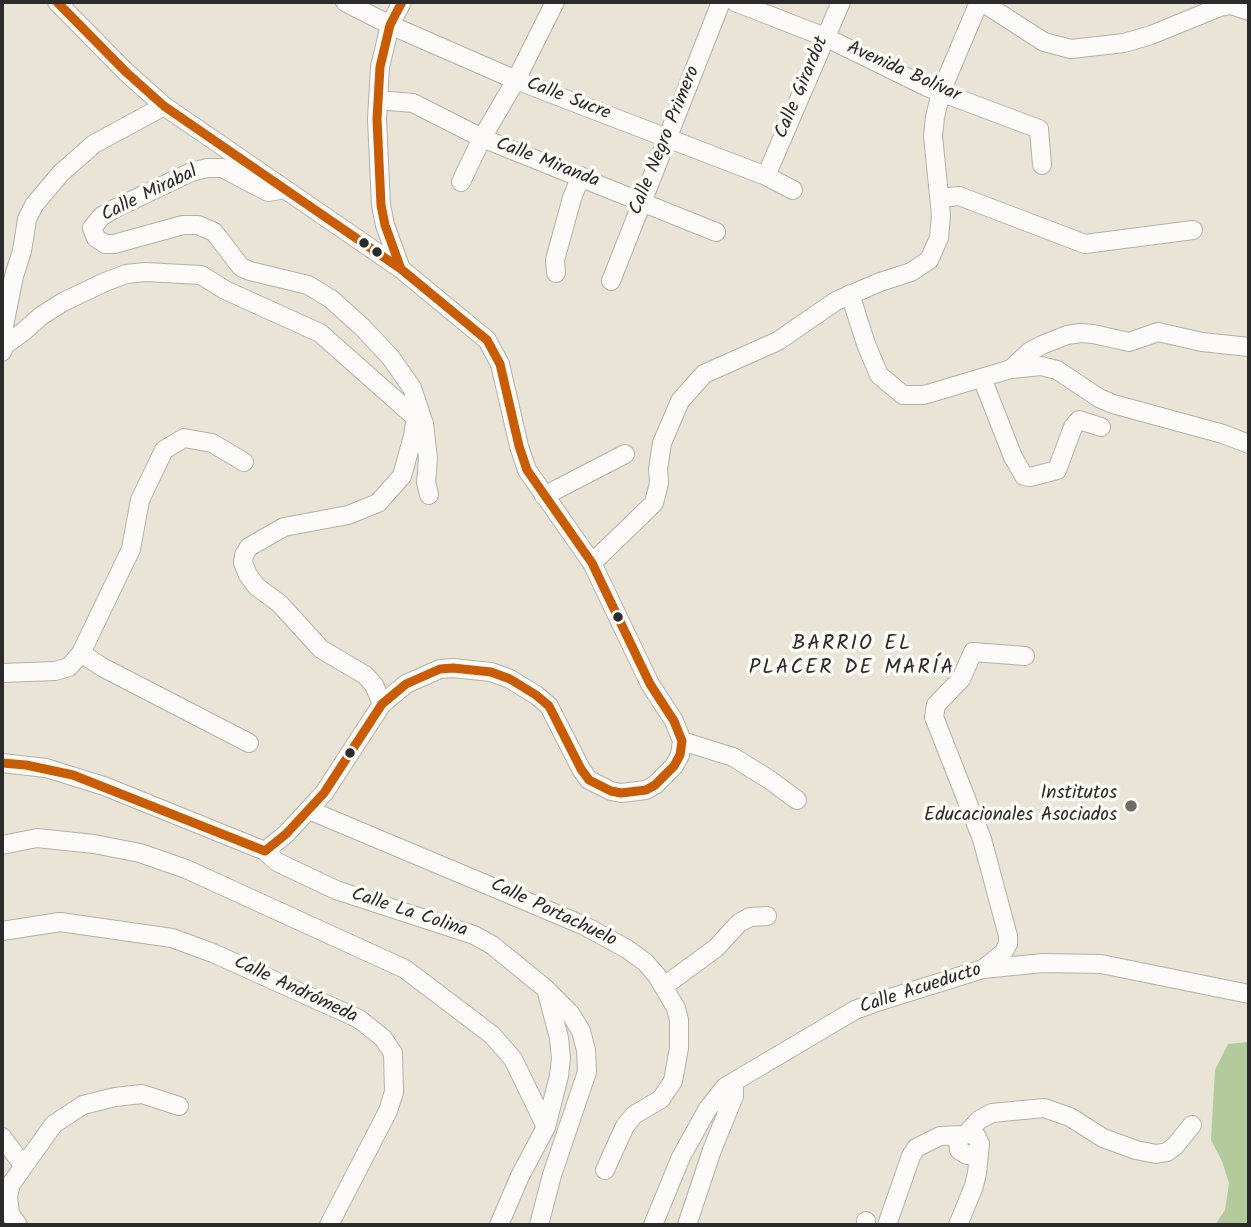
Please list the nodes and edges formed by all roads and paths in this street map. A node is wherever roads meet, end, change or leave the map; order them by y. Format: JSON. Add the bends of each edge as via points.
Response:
{"nodes":[{"id":1,"x":57,"y":2,"type":"edge"},
{"id":2,"x":345,"y":2,"type":"edge"},
{"id":3,"x":402,"y":2,"type":"edge"},
{"id":4,"x":555,"y":2,"type":"edge"},
{"id":5,"x":721,"y":2,"type":"edge"},
{"id":6,"x":735,"y":2,"type":"edge"},
{"id":7,"x":841,"y":2,"type":"edge"},
{"id":8,"x":980,"y":2,"type":"edge"},
{"id":9,"x":1241,"y":6,"type":"edge"},
{"id":10,"x":390,"y":25,"type":"junction"},
{"id":11,"x":825,"y":37,"type":"junction"},
{"id":12,"x":516,"y":80,"type":"junction"},
{"id":13,"x":942,"y":92,"type":"junction"},
{"id":14,"x":378,"y":100,"type":"junction"},
{"id":15,"x":164,"y":106,"type":"junction"},
{"id":16,"x":482,"y":138,"type":"junction"},
{"id":17,"x":668,"y":139,"type":"junction"},
{"id":18,"x":1042,"y":165,"type":"dead end"},
{"id":19,"x":581,"y":176,"type":"junction"},
{"id":20,"x":766,"y":176,"type":"junction"},
{"id":21,"x":461,"y":182,"type":"dead end"},
{"id":22,"x":283,"y":189,"type":"junction"},
{"id":23,"x":793,"y":190,"type":"dead end"},
{"id":24,"x":941,"y":198,"type":"junction"},
{"id":25,"x":642,"y":201,"type":"junction"},
{"id":26,"x":1193,"y":230,"type":"dead end"},
{"id":27,"x":716,"y":232,"type":"dead end"},
{"id":28,"x":401,"y":269,"type":"junction"},
{"id":29,"x":556,"y":273,"type":"dead end"},
{"id":30,"x":611,"y":281,"type":"dead end"},
{"id":31,"x":850,"y":295,"type":"junction"},
{"id":32,"x":1249,"y":347,"type":"edge"},
{"id":33,"x":3,"y":348,"type":"edge"},
{"id":34,"x":1011,"y":369,"type":"junction"},
{"id":35,"x":982,"y":377,"type":"junction"},
{"id":36,"x":417,"y":411,"type":"junction"},
{"id":37,"x":1101,"y":427,"type":"dead end"},
{"id":38,"x":1249,"y":430,"type":"edge"},
{"id":39,"x":1223,"y":434,"type":"junction"},
{"id":40,"x":1249,"y":444,"type":"edge"},
{"id":41,"x":625,"y":454,"type":"dead end"},
{"id":42,"x":244,"y":463,"type":"dead end"},
{"id":43,"x":429,"y":495,"type":"dead end"},
{"id":44,"x":544,"y":496,"type":"junction"},
{"id":45,"x":592,"y":562,"type":"junction"},
{"id":46,"x":81,"y":653,"type":"junction"},
{"id":47,"x":1025,"y":656,"type":"dead end"},
{"id":48,"x":2,"y":673,"type":"edge"},
{"id":49,"x":382,"y":704,"type":"junction"},
{"id":50,"x":682,"y":741,"type":"junction"},
{"id":51,"x":249,"y":743,"type":"dead end"},
{"id":52,"x":2,"y":763,"type":"edge"},
{"id":53,"x":797,"y":800,"type":"dead end"},
{"id":54,"x":310,"y":810,"type":"junction"},
{"id":55,"x":2,"y":845,"type":"edge"},
{"id":56,"x":265,"y":851,"type":"junction"},
{"id":57,"x":767,"y":916,"type":"dead end"},
{"id":58,"x":2,"y":931,"type":"edge"},
{"id":59,"x":983,"y":970,"type":"junction"},
{"id":60,"x":664,"y":986,"type":"junction"},
{"id":61,"x":546,"y":989,"type":"junction"},
{"id":62,"x":1249,"y":994,"type":"edge"},
{"id":63,"x":734,"y":1082,"type":"junction"},
{"id":64,"x":179,"y":1106,"type":"dead end"},
{"id":65,"x":1192,"y":1125,"type":"dead end"},
{"id":66,"x":546,"y":1127,"type":"junction"},
{"id":67,"x":2,"y":1137,"type":"edge"},
{"id":68,"x":968,"y":1144,"type":"junction"},
{"id":69,"x":23,"y":1165,"type":"junction"},
{"id":70,"x":605,"y":1170,"type":"dead end"},
{"id":71,"x":7,"y":1185,"type":"edge"},
{"id":72,"x":18,"y":1225,"type":"edge"},
{"id":73,"x":328,"y":1225,"type":"edge"},
{"id":74,"x":499,"y":1225,"type":"edge"},
{"id":75,"x":539,"y":1225,"type":"edge"},
{"id":76,"x":653,"y":1225,"type":"edge"},
{"id":77,"x":687,"y":1225,"type":"edge"},
{"id":78,"x":887,"y":1225,"type":"edge"},
{"id":79,"x":958,"y":1225,"type":"edge"}],
"edges":[{"from":1,"to":15,"type":"street"},
{"from":2,"to":10,"type":"street","name":"Calle Sucre"},
{"from":3,"to":10,"type":"street"},
{"from":4,"to":12,"type":"street"},
{"from":5,"to":17,"type":"street","name":"Calle Negro Primero"},
{"from":6,"to":11,"type":"street","name":"Avenida Bolívar"},
{"from":7,"to":11,"type":"street","name":"Calle Girardot"},
{"from":8,"to":9,"type":"street","via":[[1044,42],[1071,49],[1124,43],[1220,7]]},
{"from":8,"to":13,"type":"street"},
{"from":10,"to":12,"type":"street","name":"Calle Sucre"},
{"from":10,"to":14,"type":"street"},
{"from":11,"to":13,"type":"street","name":"Avenida Bolívar"},
{"from":11,"to":20,"type":"street","name":"Calle Girardot"},
{"from":12,"to":16,"type":"street"},
{"from":12,"to":17,"type":"street","name":"Calle Sucre"},
{"from":13,"to":18,"type":"street","name":"Avenida Bolívar","via":[[1039,129]]},
{"from":13,"to":24,"type":"street","via":[[933,136]]},
{"from":14,"to":16,"type":"street","name":"Calle Miranda","via":[[413,103]]},
{"from":14,"to":28,"type":"street","via":[[381,205]]},
{"from":15,"to":22,"type":"street"},
{"from":15,"to":33,"type":"street","via":[[94,144],[34,205],[14,276]]},
{"from":16,"to":19,"type":"street","name":"Calle Miranda"},
{"from":16,"to":21,"type":"street"},
{"from":17,"to":20,"type":"street","name":"Calle Sucre"},
{"from":17,"to":25,"type":"street","name":"Calle Negro Primero"},
{"from":19,"to":25,"type":"street","name":"Calle Miranda"},
{"from":19,"to":29,"type":"street","via":[[555,260]]},
{"from":20,"to":23,"type":"street","name":"Calle Sucre"},
{"from":22,"to":28,"type":"street"},
{"from":22,"to":36,"type":"street","name":"Calle Mirabal","via":[[268,192],[222,168],[207,169],[116,208],[92,228],[105,244],[183,225],[214,232],[241,267],[308,285],[331,299],[391,358],[412,388]]},
{"from":24,"to":26,"type":"street","via":[[959,197],[1085,244]]},
{"from":24,"to":31,"type":"street","via":[[939,238],[929,260],[911,272]]},
{"from":25,"to":27,"type":"street","name":"Calle Miranda"},
{"from":25,"to":30,"type":"street","name":"Calle Negro Primero"},
{"from":28,"to":44,"type":"street","via":[[479,330],[495,351],[527,470]]},
{"from":31,"to":35,"type":"street","via":[[879,375],[896,391],[923,395]]},
{"from":31,"to":45,"type":"street","via":[[778,341],[718,366],[695,382],[680,401],[662,443],[654,503]]},
{"from":32,"to":34,"type":"street","via":[[1158,332],[1129,342],[1081,333],[1035,348]]},
{"from":33,"to":36,"type":"street","via":[[41,316],[105,282],[145,272],[201,275],[320,333]]},
{"from":34,"to":35,"type":"street"},
{"from":34,"to":39,"type":"street","via":[[1041,366],[1057,370],[1113,404]]},
{"from":35,"to":37,"type":"street","via":[[1024,476],[1057,470],[1079,420]]},
{"from":36,"to":43,"type":"street","name":"Calle Mirabal","via":[[426,435]]},
{"from":36,"to":49,"type":"street","via":[[402,476],[378,503],[348,515],[284,527],[249,547],[243,563],[257,587],[279,603],[321,649],[365,675]]},
{"from":38,"to":39,"type":"street"},
{"from":39,"to":40,"type":"street"},
{"from":41,"to":44,"type":"street"},
{"from":42,"to":46,"type":"street","via":[[212,443],[184,438],[164,450],[140,500],[131,550]]},
{"from":44,"to":45,"type":"street"},
{"from":45,"to":50,"type":"street"},
{"from":46,"to":48,"type":"street","via":[[69,667],[55,671]]},
{"from":46,"to":51,"type":"street"},
{"from":47,"to":59,"type":"street","via":[[973,652],[961,679],[936,705],[934,717],[982,839],[1008,936],[1003,953]]},
{"from":49,"to":50,"type":"street","via":[[406,684],[439,669],[473,669],[500,676],[549,706],[589,780],[621,793],[655,785],[674,766]]},
{"from":49,"to":54,"type":"street"},
{"from":50,"to":53,"type":"street","via":[[733,757]]},
{"from":52,"to":56,"type":"street","name":"Calle La Colina","via":[[73,775]]},
{"from":54,"to":56,"type":"street"},
{"from":54,"to":60,"type":"street","name":"Calle Portachuelo","via":[[585,926],[645,962]]},
{"from":55,"to":66,"type":"street","via":[[37,838],[140,853],[186,869],[405,969],[492,1035],[513,1059]]},
{"from":56,"to":61,"type":"street","name":"Calle La Colina","via":[[277,862],[336,890],[474,935]]},
{"from":57,"to":60,"type":"street","via":[[750,916],[739,923],[716,948]]},
{"from":58,"to":73,"type":"street","name":"Calle Andrómeda","via":[[60,922],[172,938],[359,1018],[383,1038],[393,1053],[394,1092]]},
{"from":59,"to":62,"type":"street","name":"Calle Acueducto","via":[[1029,963],[1101,964]]},
{"from":59,"to":63,"type":"street","name":"Calle Acueducto","via":[[855,1010]]},
{"from":60,"to":70,"type":"street","name":"Calle Portachuelo","via":[[679,1020],[673,1081],[661,1098],[625,1126]]},
{"from":61,"to":66,"type":"street","via":[[561,1058]]},
{"from":61,"to":75,"type":"street","name":"Calle La Colina","via":[[581,1031],[587,1072]]},
{"from":63,"to":76,"type":"street","name":"Calle Acueducto","via":[[707,1110],[681,1157]]},
{"from":63,"to":77,"type":"street","via":[[734,1096]]},
{"from":64,"to":69,"type":"street","via":[[142,1094],[83,1105],[54,1124]]},
{"from":65,"to":68,"type":"street","via":[[1175,1146],[1156,1153],[1103,1138],[1052,1110],[1029,1108],[987,1116]]},
{"from":66,"to":74,"type":"street"},
{"from":67,"to":69,"type":"street"},
{"from":68,"to":78,"type":"street","via":[[940,1136],[916,1149]]},
{"from":68,"to":79,"type":"street","via":[[970,1194]]},
{"from":69,"to":71,"type":"street"},
{"from":71,"to":72,"type":"street","via":[[10,1214]]}]}
